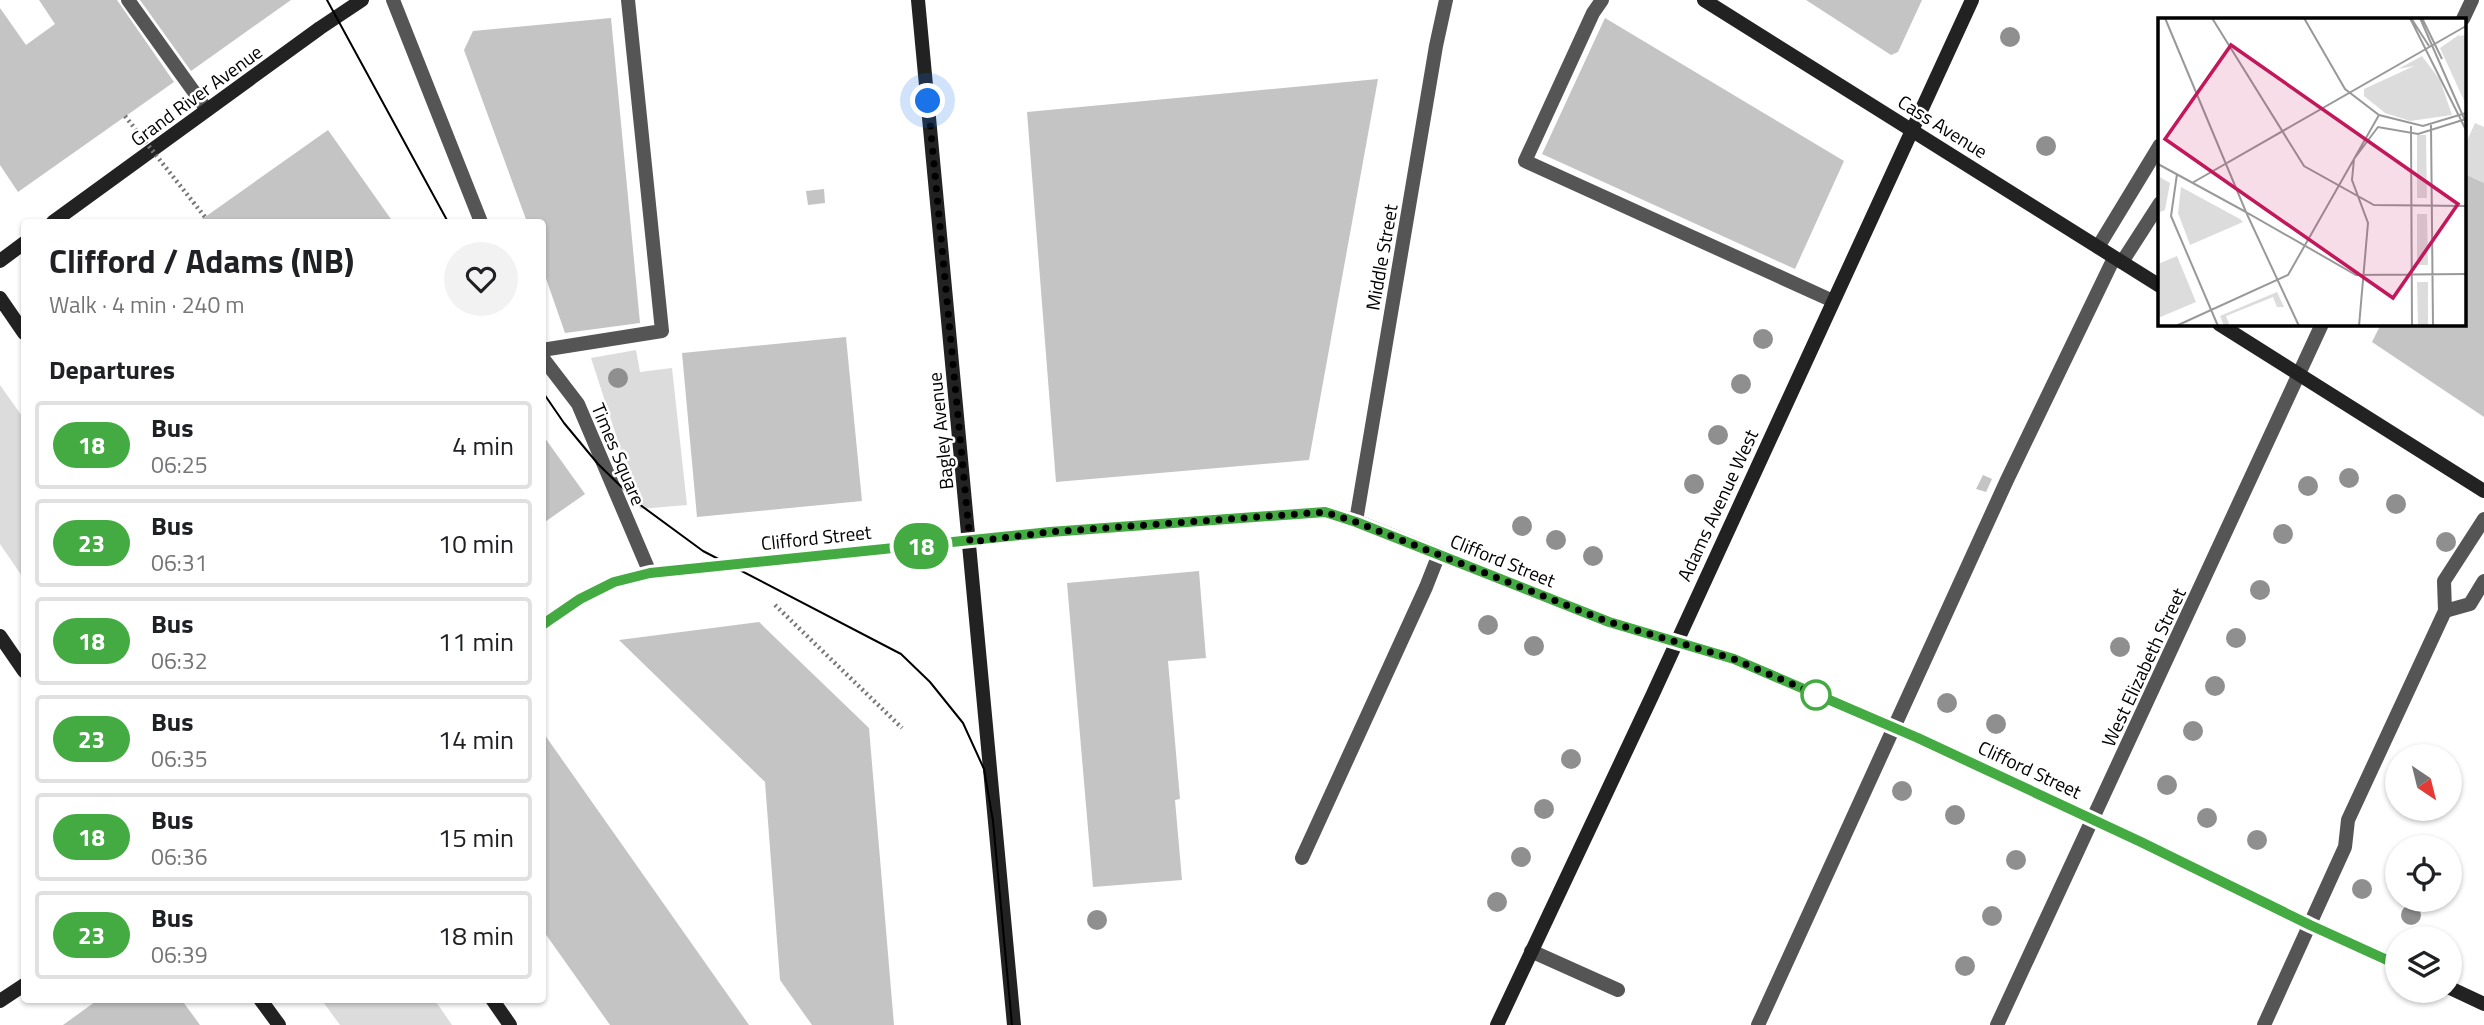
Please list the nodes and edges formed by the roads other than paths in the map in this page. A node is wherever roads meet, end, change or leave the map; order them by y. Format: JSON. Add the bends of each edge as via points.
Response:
{"nodes":[{"id":1,"x":128,"y":0,"type":"edge"},
{"id":2,"x":362,"y":0,"type":"edge"},
{"id":3,"x":393,"y":0,"type":"edge"},
{"id":4,"x":628,"y":0,"type":"edge"},
{"id":5,"x":918,"y":0,"type":"edge"},
{"id":6,"x":1446,"y":0,"type":"edge"},
{"id":7,"x":1602,"y":0,"type":"edge"},
{"id":8,"x":1704,"y":0,"type":"edge"},
{"id":9,"x":1972,"y":0,"type":"edge"},
{"id":10,"x":2472,"y":0,"type":"edge"},
{"id":11,"x":2463,"y":18,"type":"edge"},
{"id":12,"x":207,"y":110,"type":"junction"},
{"id":13,"x":1912,"y":129,"type":"junction"},
{"id":14,"x":2158,"y":148,"type":"edge"},
{"id":15,"x":2158,"y":206,"type":"edge"},
{"id":16,"x":57,"y":219,"type":"edge"},
{"id":17,"x":480,"y":219,"type":"edge"},
{"id":18,"x":21,"y":245,"type":"edge"},
{"id":19,"x":2098,"y":247,"type":"junction"},
{"id":20,"x":2118,"y":260,"type":"junction"},
{"id":21,"x":0,"y":261,"type":"edge"},
{"id":22,"x":2158,"y":285,"type":"edge"},
{"id":23,"x":0,"y":298,"type":"edge"},
{"id":24,"x":1833,"y":301,"type":"junction"},
{"id":25,"x":2222,"y":326,"type":"edge"},
{"id":26,"x":2321,"y":326,"type":"edge"},
{"id":27,"x":21,"y":329,"type":"edge"},
{"id":28,"x":546,"y":350,"type":"edge"},
{"id":29,"x":546,"y":362,"type":"edge"},
{"id":30,"x":2299,"y":374,"type":"junction"},
{"id":31,"x":2484,"y":491,"type":"edge"},
{"id":32,"x":2484,"y":519,"type":"edge"},
{"id":33,"x":1356,"y":522,"type":"junction"},
{"id":34,"x":970,"y":542,"type":"junction"},
{"id":35,"x":1439,"y":555,"type":"junction"},
{"id":36,"x":650,"y":573,"type":"junction"},
{"id":37,"x":2484,"y":581,"type":"edge"},
{"id":38,"x":2445,"y":611,"type":"junction"},
{"id":39,"x":546,"y":622,"type":"edge"},
{"id":40,"x":0,"y":636,"type":"edge"},
{"id":41,"x":1677,"y":640,"type":"junction"},
{"id":42,"x":21,"y":667,"type":"edge"},
{"id":43,"x":1893,"y":727,"type":"junction"},
{"id":44,"x":2094,"y":820,"type":"junction"},
{"id":45,"x":1302,"y":858,"type":"dead end"},
{"id":46,"x":2310,"y":925,"type":"junction"},
{"id":47,"x":1531,"y":951,"type":"junction"},
{"id":48,"x":2385,"y":959,"type":"edge"},
{"id":49,"x":21,"y":987,"type":"edge"},
{"id":50,"x":1618,"y":990,"type":"dead end"},
{"id":51,"x":2462,"y":994,"type":"edge"},
{"id":52,"x":0,"y":1001,"type":"edge"},
{"id":53,"x":263,"y":1003,"type":"edge"},
{"id":54,"x":495,"y":1003,"type":"edge"},
{"id":55,"x":2484,"y":1004,"type":"edge"},
{"id":56,"x":279,"y":1025,"type":"edge"},
{"id":57,"x":510,"y":1025,"type":"edge"},
{"id":58,"x":1014,"y":1025,"type":"edge"},
{"id":59,"x":1496,"y":1025,"type":"edge"},
{"id":60,"x":1758,"y":1025,"type":"edge"},
{"id":61,"x":1997,"y":1025,"type":"edge"},
{"id":62,"x":2264,"y":1025,"type":"edge"}],
"edges":[{"from":1,"to":12,"type":"street"},
{"from":2,"to":12,"type":"street","name":"Grand River Avenue"},
{"from":3,"to":17,"type":"street"},
{"from":4,"to":28,"type":"street","via":[[662,331]]},
{"from":5,"to":34,"type":"street","name":"Bagley Avenue"},
{"from":6,"to":33,"type":"street","name":"Middle Street"},
{"from":7,"to":24,"type":"street","via":[[1525,161]]},
{"from":8,"to":13,"type":"street","name":"Cass Avenue"},
{"from":9,"to":13,"type":"street","name":"Adams Avenue West"},
{"from":10,"to":11,"type":"street"},
{"from":12,"to":16,"type":"street","name":"Grand River Avenue"},
{"from":13,"to":19,"type":"street","name":"Cass Avenue"},
{"from":13,"to":24,"type":"street","name":"Adams Avenue West"},
{"from":14,"to":19,"type":"street"},
{"from":15,"to":20,"type":"street"},
{"from":18,"to":21,"type":"street"},
{"from":19,"to":20,"type":"street","name":"Cass Avenue"},
{"from":20,"to":22,"type":"street","name":"Cass Avenue"},
{"from":20,"to":43,"type":"street","via":[[2013,468]]},
{"from":23,"to":27,"type":"street"},
{"from":24,"to":41,"type":"street","name":"Adams Avenue West"},
{"from":25,"to":30,"type":"street"},
{"from":26,"to":30,"type":"street","name":"West Elizabeth Street"},
{"from":29,"to":36,"type":"street","name":"Times Square","via":[[578,404]]},
{"from":30,"to":31,"type":"street"},
{"from":30,"to":44,"type":"street","name":"West Elizabeth Street"},
{"from":32,"to":38,"type":"street","via":[[2444,581]]},
{"from":33,"to":34,"type":"street","name":"Clifford Street","via":[[1325,512],[1286,513]]},
{"from":33,"to":35,"type":"street","name":"Clifford Street"},
{"from":34,"to":36,"type":"street","name":"Clifford Street"},
{"from":34,"to":58,"type":"street","name":"Bagley Avenue"},
{"from":35,"to":41,"type":"street","name":"Clifford Street","via":[[1609,622]]},
{"from":35,"to":45,"type":"street"},
{"from":36,"to":39,"type":"street","name":"Clifford Street","via":[[614,582]]},
{"from":37,"to":38,"type":"street","via":[[2470,604]]},
{"from":38,"to":46,"type":"street","via":[[2348,820],[2345,847]]},
{"from":40,"to":42,"type":"street"},
{"from":41,"to":43,"type":"street","name":"Clifford Street","via":[[1734,659]]},
{"from":41,"to":47,"type":"street","name":"Adams Avenue West"},
{"from":43,"to":44,"type":"street","name":"Clifford Street"},
{"from":43,"to":60,"type":"street"},
{"from":44,"to":46,"type":"street","name":"Clifford Street"},
{"from":44,"to":61,"type":"street","name":"West Elizabeth Street"},
{"from":46,"to":48,"type":"street","name":"Clifford Street"},
{"from":46,"to":62,"type":"street"},
{"from":47,"to":50,"type":"street"},
{"from":47,"to":59,"type":"street","name":"Adams Avenue West"},
{"from":49,"to":52,"type":"street"},
{"from":51,"to":55,"type":"street"},
{"from":53,"to":56,"type":"street"},
{"from":54,"to":57,"type":"street"}]}
